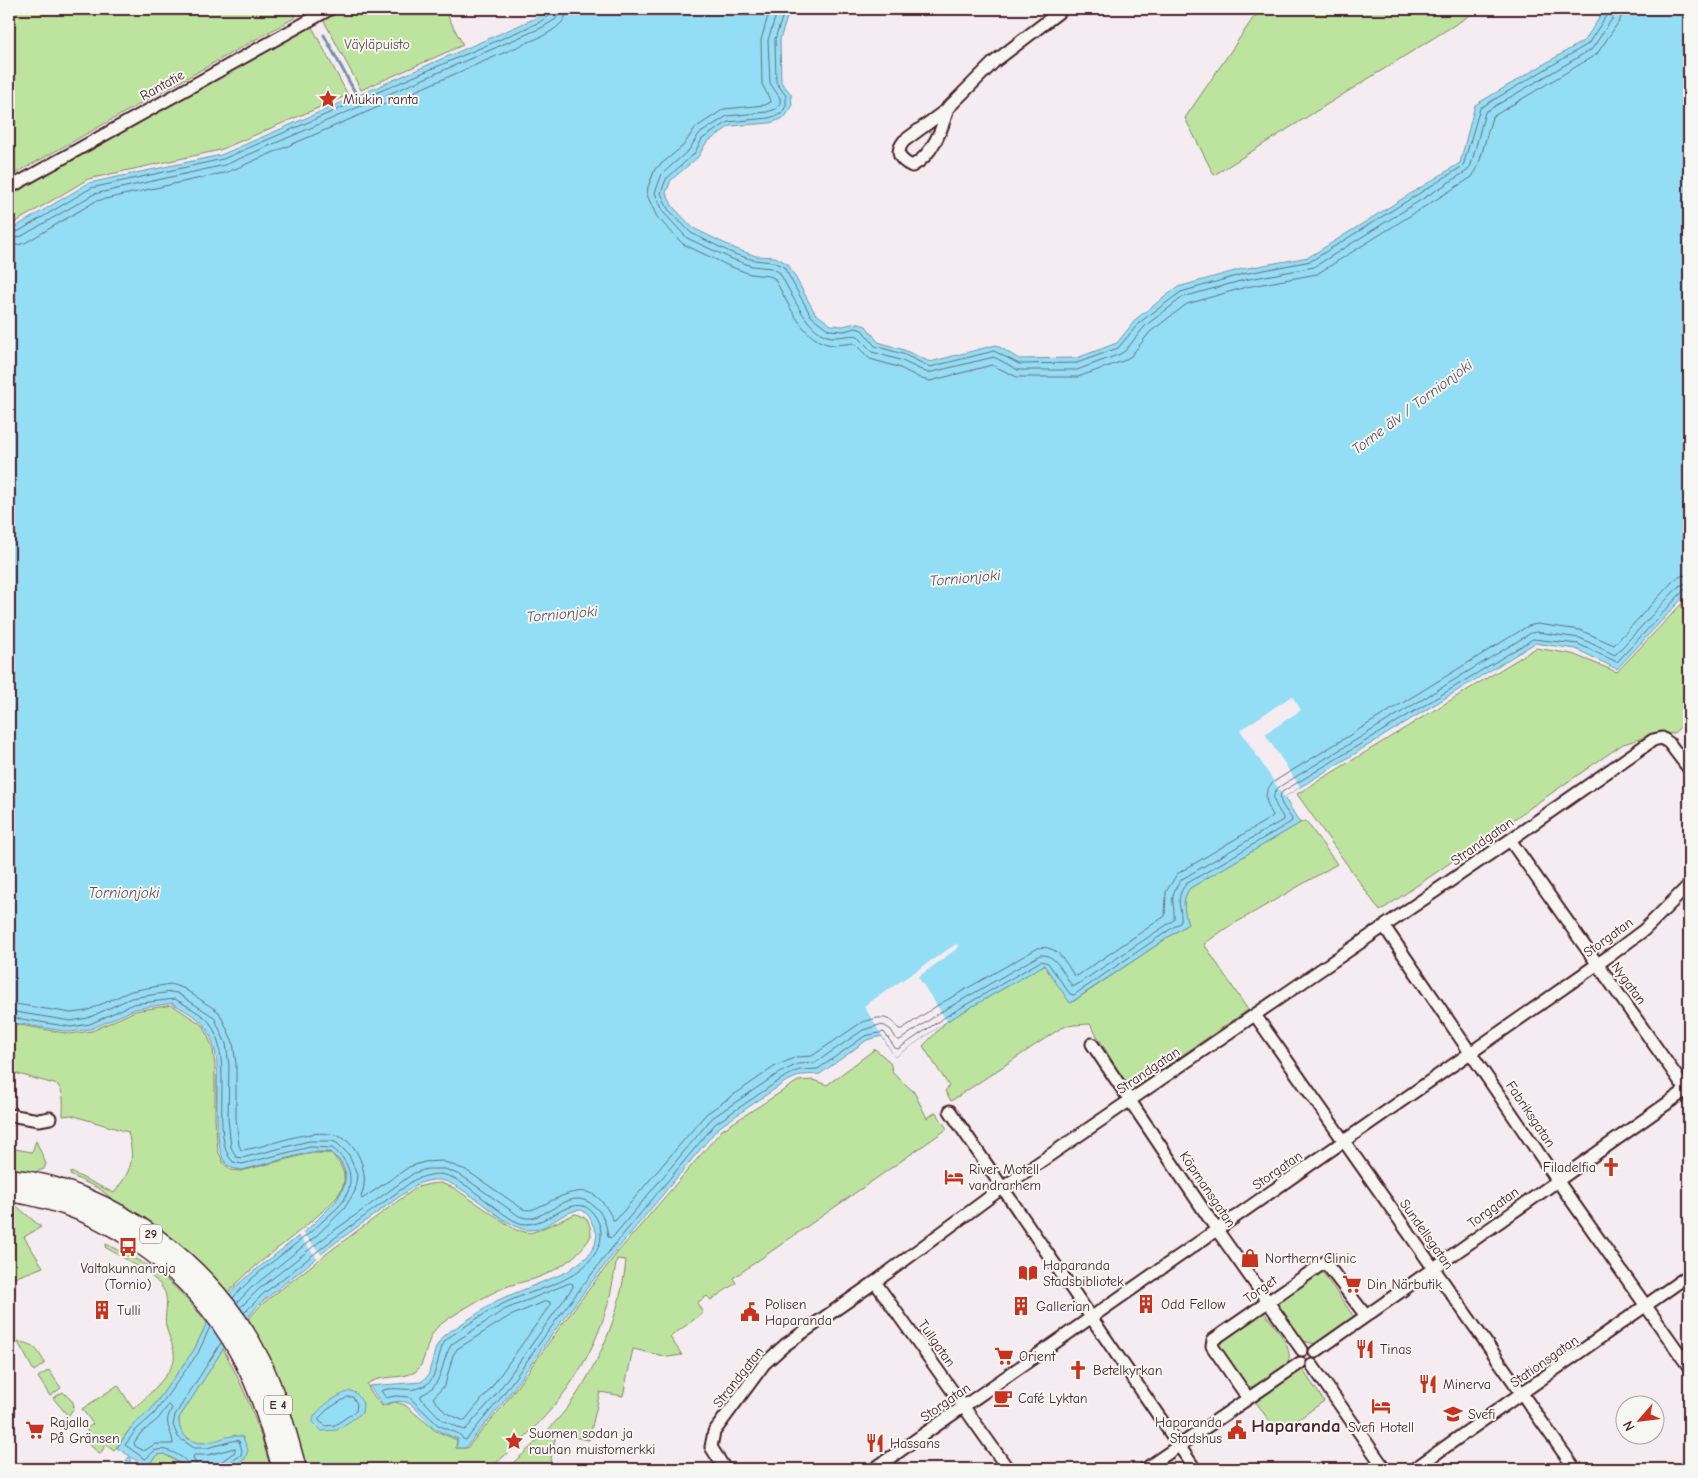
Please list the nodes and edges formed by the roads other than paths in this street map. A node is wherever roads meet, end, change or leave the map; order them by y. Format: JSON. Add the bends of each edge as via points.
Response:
{"nodes":[{"id":1,"x":330,"y":9,"type":"edge"},
{"id":2,"x":1063,"y":9,"type":"edge"},
{"id":3,"x":948,"y":107,"type":"junction"},
{"id":4,"x":9,"y":188,"type":"edge"},
{"id":5,"x":1689,"y":769,"type":"edge"},
{"id":6,"x":1510,"y":840,"type":"junction"},
{"id":7,"x":1689,"y":885,"type":"edge"},
{"id":8,"x":1384,"y":926,"type":"junction"},
{"id":9,"x":1597,"y":964,"type":"junction"},
{"id":10,"x":1255,"y":1015,"type":"junction"},
{"id":11,"x":1092,"y":1044,"type":"dead end"},
{"id":12,"x":1470,"y":1053,"type":"junction"},
{"id":13,"x":1688,"y":1090,"type":"edge"},
{"id":14,"x":1130,"y":1101,"type":"junction"},
{"id":15,"x":950,"y":1111,"type":"dead end"},
{"id":16,"x":9,"y":1115,"type":"edge"},
{"id":17,"x":50,"y":1118,"type":"dead end"},
{"id":18,"x":1343,"y":1143,"type":"junction"},
{"id":19,"x":9,"y":1178,"type":"edge"},
{"id":20,"x":1557,"y":1180,"type":"junction"},
{"id":21,"x":1002,"y":1188,"type":"junction"},
{"id":22,"x":9,"y":1192,"type":"edge"},
{"id":23,"x":1217,"y":1230,"type":"junction"},
{"id":24,"x":1433,"y":1269,"type":"junction"},
{"id":25,"x":1689,"y":1275,"type":"edge"},
{"id":26,"x":875,"y":1282,"type":"junction"},
{"id":27,"x":202,"y":1289,"type":"junction"},
{"id":28,"x":1268,"y":1301,"type":"junction"},
{"id":29,"x":1647,"y":1305,"type":"junction"},
{"id":30,"x":1366,"y":1316,"type":"junction"},
{"id":31,"x":1092,"y":1318,"type":"junction"},
{"id":32,"x":246,"y":1350,"type":"junction"},
{"id":33,"x":1302,"y":1350,"type":"junction"},
{"id":34,"x":1315,"y":1352,"type":"junction"},
{"id":35,"x":1300,"y":1363,"type":"junction"},
{"id":36,"x":1312,"y":1365,"type":"junction"},
{"id":37,"x":1689,"y":1367,"type":"edge"},
{"id":38,"x":1523,"y":1394,"type":"junction"},
{"id":39,"x":1248,"y":1398,"type":"junction"},
{"id":40,"x":964,"y":1408,"type":"junction"},
{"id":41,"x":1178,"y":1446,"type":"junction"},
{"id":42,"x":1689,"y":1466,"type":"edge"},
{"id":43,"x":282,"y":1469,"type":"edge"},
{"id":44,"x":297,"y":1469,"type":"edge"},
{"id":45,"x":724,"y":1469,"type":"edge"},
{"id":46,"x":874,"y":1469,"type":"edge"},
{"id":47,"x":1008,"y":1469,"type":"edge"},
{"id":48,"x":1145,"y":1469,"type":"edge"},
{"id":49,"x":1195,"y":1469,"type":"edge"},
{"id":50,"x":1385,"y":1469,"type":"edge"},
{"id":51,"x":1414,"y":1469,"type":"edge"},
{"id":52,"x":1575,"y":1469,"type":"edge"},
{"id":53,"x":1684,"y":1469,"type":"edge"}],
"edges":[{"from":1,"to":4,"type":"street","name":"Rantatie"},
{"from":2,"to":3,"type":"street","via":[[994,62]]},
{"from":3,"to":3,"type":"street","via":[[899,147],[899,156],[904,163],[912,166],[922,159],[938,133]]},
{"from":5,"to":6,"type":"street","name":"Strandgatan","via":[[1669,742],[1662,738],[1653,740]]},
{"from":6,"to":8,"type":"street","name":"Strandgatan"},
{"from":6,"to":9,"type":"street","name":"Nygatan"},
{"from":7,"to":9,"type":"street","name":"Storgatan","via":[[1644,930]]},
{"from":8,"to":10,"type":"street","name":"Strandgatan"},
{"from":8,"to":12,"type":"street","name":"Fabriksgatan"},
{"from":9,"to":12,"type":"street","name":"Storgatan"},
{"from":9,"to":13,"type":"street","name":"Nygatan"},
{"from":10,"to":14,"type":"street","name":"Strandgatan"},
{"from":10,"to":18,"type":"street","name":"Sundellsgatan"},
{"from":11,"to":14,"type":"street","name":"Köpmansgatan"},
{"from":12,"to":18,"type":"street","name":"Storgatan"},
{"from":12,"to":20,"type":"street","name":"Fabriksgatan"},
{"from":13,"to":20,"type":"street","name":"Torggatan"},
{"from":14,"to":21,"type":"street","name":"Strandgatan"},
{"from":14,"to":23,"type":"street","name":"Köpmansgatan"},
{"from":15,"to":21,"type":"street"},
{"from":16,"to":17,"type":"street","via":[[39,1120]]},
{"from":18,"to":23,"type":"street","name":"Storgatan"},
{"from":18,"to":24,"type":"street","name":"Sundellsgatan"},
{"from":19,"to":27,"type":"highway","number":"29","via":[[62,1190],[114,1211],[166,1244],[185,1261]]},
{"from":20,"to":24,"type":"street","name":"Torggatan"},
{"from":20,"to":29,"type":"street","name":"Fabriksgatan"},
{"from":21,"to":26,"type":"street","name":"Strandgatan"},
{"from":21,"to":31,"type":"street"},
{"from":22,"to":27,"type":"highway","number":"29","via":[[58,1204],[107,1224]]},
{"from":23,"to":28,"type":"street","name":"Köpmansgatan"},
{"from":23,"to":31,"type":"street","name":"Storgatan"},
{"from":24,"to":30,"type":"street","name":"Torggatan"},
{"from":24,"to":38,"type":"street","name":"Sundellsgatan"},
{"from":25,"to":29,"type":"street","name":"Stationsgatan"},
{"from":26,"to":40,"type":"street","name":"Tullgatan"},
{"from":26,"to":45,"type":"street","name":"Strandgatan","via":[[785,1345],[764,1364],[712,1437],[712,1447]]},
{"from":27,"to":32,"type":"highway","number":"E 4","via":[[225,1316]]},
{"from":28,"to":30,"type":"street","name":"Torget","via":[[1325,1262]]},
{"from":28,"to":33,"type":"street","name":"Köpmansgatan"},
{"from":28,"to":39,"type":"street","name":"Torget","via":[[1213,1340],[1212,1346]]},
{"from":29,"to":37,"type":"street","name":"Fabriksgatan"},
{"from":29,"to":38,"type":"street","name":"Stationsgatan"},
{"from":30,"to":34,"type":"street","name":"Torggatan"},
{"from":31,"to":40,"type":"street","name":"Storgatan"},
{"from":31,"to":41,"type":"street"},
{"from":32,"to":43,"type":"highway","number":"E 4"},
{"from":32,"to":44,"type":"highway","number":"E 4","via":[[273,1389]]},
{"from":33,"to":34,"type":"street","via":[[1308,1348]]},
{"from":33,"to":35,"type":"street","via":[[1298,1357]]},
{"from":34,"to":36,"type":"street"},
{"from":35,"to":36,"type":"street","via":[[1307,1367]]},
{"from":35,"to":39,"type":"street"},
{"from":36,"to":50,"type":"street"},
{"from":38,"to":51,"type":"street","name":"Stationsgatan"},
{"from":38,"to":52,"type":"street","name":"Sundellsgatan"},
{"from":39,"to":41,"type":"street"},
{"from":40,"to":46,"type":"street","name":"Storgatan"},
{"from":40,"to":47,"type":"street","name":"Tullgatan"},
{"from":41,"to":48,"type":"street"},
{"from":41,"to":49,"type":"street"},
{"from":42,"to":53,"type":"street"}]}
